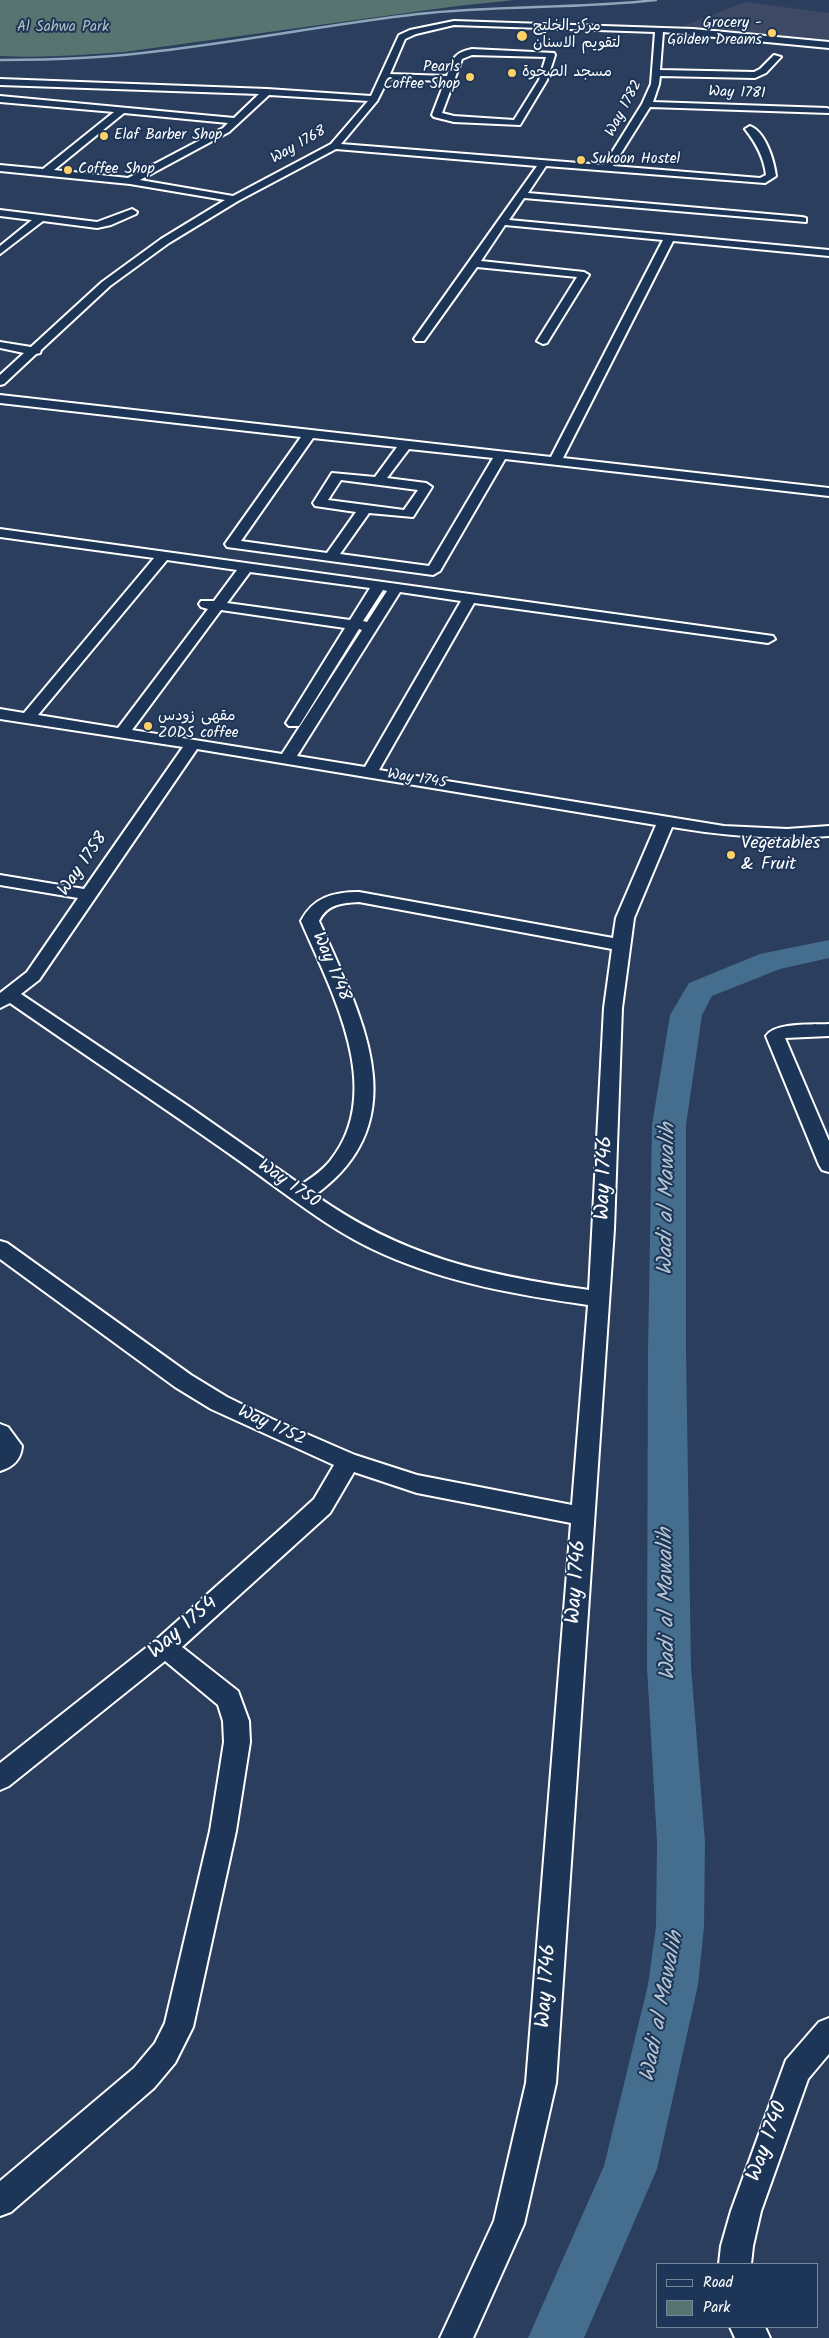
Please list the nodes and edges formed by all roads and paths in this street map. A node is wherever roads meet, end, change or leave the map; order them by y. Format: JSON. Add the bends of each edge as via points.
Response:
{"nodes":[{"id":1,"x":659,"y":30,"type":"junction"},
{"id":2,"x":829,"y":45,"type":"edge"},
{"id":3,"x":777,"y":57,"type":"dead end"},
{"id":4,"x":656,"y":72,"type":"junction"},
{"id":5,"x":386,"y":76,"type":"junction"},
{"id":6,"x":450,"y":79,"type":"junction"},
{"id":7,"x":0,"y":82,"type":"edge"},
{"id":8,"x":267,"y":92,"type":"junction"},
{"id":9,"x":828,"y":98,"type":"edge"},
{"id":10,"x":0,"y":99,"type":"edge"},
{"id":11,"x":374,"y":99,"type":"junction"},
{"id":12,"x":18,"y":101,"type":"junction"},
{"id":13,"x":646,"y":104,"type":"junction"},
{"id":14,"x":6,"y":109,"type":"dead end"},
{"id":15,"x":121,"y":111,"type":"junction"},
{"id":16,"x":828,"y":113,"type":"edge"},
{"id":17,"x":236,"y":121,"type":"junction"},
{"id":18,"x":750,"y":129,"type":"dead end"},
{"id":19,"x":334,"y":146,"type":"junction"},
{"id":20,"x":543,"y":164,"type":"junction"},
{"id":21,"x":0,"y":168,"type":"edge"},
{"id":22,"x":608,"y":168,"type":"junction"},
{"id":23,"x":46,"y":172,"type":"junction"},
{"id":24,"x":130,"y":181,"type":"junction"},
{"id":25,"x":521,"y":195,"type":"junction"},
{"id":26,"x":234,"y":199,"type":"junction"},
{"id":27,"x":132,"y":212,"type":"dead end"},
{"id":28,"x":0,"y":213,"type":"edge"},
{"id":29,"x":41,"y":218,"type":"junction"},
{"id":30,"x":702,"y":219,"type":"junction"},
{"id":31,"x":802,"y":220,"type":"dead end"},
{"id":32,"x":502,"y":222,"type":"junction"},
{"id":33,"x":670,"y":238,"type":"junction"},
{"id":34,"x":694,"y":240,"type":"junction"},
{"id":35,"x":0,"y":252,"type":"edge"},
{"id":36,"x":829,"y":252,"type":"edge"},
{"id":37,"x":474,"y":263,"type":"junction"},
{"id":38,"x":420,"y":339,"type":"dead end"},
{"id":39,"x":543,"y":342,"type":"dead end"},
{"id":40,"x":0,"y":346,"type":"edge"},
{"id":41,"x":36,"y":350,"type":"junction"},
{"id":42,"x":0,"y":381,"type":"edge"},
{"id":43,"x":0,"y":399,"type":"edge"},
{"id":44,"x":310,"y":433,"type":"junction"},
{"id":45,"x":406,"y":444,"type":"junction"},
{"id":46,"x":501,"y":455,"type":"junction"},
{"id":47,"x":555,"y":461,"type":"junction"},
{"id":48,"x":380,"y":482,"type":"junction"},
{"id":49,"x":829,"y":492,"type":"edge"},
{"id":50,"x":365,"y":509,"type":"junction"},
{"id":51,"x":0,"y":533,"type":"edge"},
{"id":52,"x":163,"y":556,"type":"junction"},
{"id":53,"x":331,"y":557,"type":"junction"},
{"id":54,"x":239,"y":567,"type":"junction"},
{"id":55,"x":378,"y":586,"type":"junction"},
{"id":56,"x":395,"y":588,"type":"junction"},
{"id":57,"x":469,"y":599,"type":"junction"},
{"id":58,"x":214,"y":601,"type":"junction"},
{"id":59,"x":357,"y":620,"type":"junction"},
{"id":60,"x":373,"y":623,"type":"junction"},
{"id":61,"x":768,"y":639,"type":"dead end"},
{"id":62,"x":2,"y":718,"type":"edge"},
{"id":63,"x":27,"y":718,"type":"junction"},
{"id":64,"x":116,"y":732,"type":"junction"},
{"id":65,"x":193,"y":744,"type":"junction"},
{"id":66,"x":280,"y":758,"type":"junction"},
{"id":67,"x":370,"y":772,"type":"junction"},
{"id":68,"x":666,"y":821,"type":"junction"},
{"id":69,"x":829,"y":831,"type":"edge"},
{"id":70,"x":0,"y":880,"type":"edge"},
{"id":71,"x":88,"y":895,"type":"junction"},
{"id":72,"x":621,"y":945,"type":"junction"},
{"id":73,"x":5,"y":998,"type":"edge"},
{"id":74,"x":829,"y":1030,"type":"edge"},
{"id":75,"x":829,"y":1165,"type":"edge"},
{"id":76,"x":302,"y":1194,"type":"junction"},
{"id":77,"x":0,"y":1248,"type":"edge"},
{"id":78,"x":599,"y":1299,"type":"junction"},
{"id":79,"x":0,"y":1433,"type":"edge"},
{"id":80,"x":348,"y":1461,"type":"junction"},
{"id":81,"x":0,"y":1462,"type":"edge"},
{"id":82,"x":583,"y":1516,"type":"junction"},
{"id":83,"x":165,"y":1647,"type":"junction"},
{"id":84,"x":0,"y":1778,"type":"edge"},
{"id":85,"x":829,"y":2032,"type":"edge"},
{"id":86,"x":0,"y":2201,"type":"edge"},
{"id":87,"x":735,"y":2263,"type":"edge"},
{"id":88,"x":456,"y":2338,"type":"edge"}],
"edges":[{"from":1,"to":2,"type":"street","name":"Way 1768"},
{"from":1,"to":4,"type":"street","name":"Way 1782"},
{"from":1,"to":5,"type":"street","name":"Way 1768","via":[[466,23],[435,26],[402,37]]},
{"from":3,"to":4,"type":"street","via":[[755,75]]},
{"from":4,"to":13,"type":"street","name":"Way 1782","via":[[655,84]]},
{"from":5,"to":6,"type":"street"},
{"from":5,"to":11,"type":"street","name":"Way 1768"},
{"from":6,"to":6,"type":"street","via":[[436,112],[438,116],[517,123],[543,80],[551,55],[462,54]]},
{"from":7,"to":8,"type":"street"},
{"from":8,"to":11,"type":"street"},
{"from":8,"to":17,"type":"street"},
{"from":9,"to":16,"type":"street"},
{"from":10,"to":12,"type":"street"},
{"from":11,"to":19,"type":"street","name":"Way 1768","via":[[360,120]]},
{"from":12,"to":14,"type":"street"},
{"from":12,"to":15,"type":"street"},
{"from":13,"to":16,"type":"street","name":"Way 1781"},
{"from":13,"to":22,"type":"street","name":"Way 1782"},
{"from":15,"to":17,"type":"street"},
{"from":15,"to":23,"type":"street"},
{"from":17,"to":24,"type":"street","via":[[212,140]]},
{"from":18,"to":22,"type":"street","via":[[770,162],[771,176],[762,181]]},
{"from":19,"to":20,"type":"street"},
{"from":19,"to":26,"type":"street","name":"Way 1768"},
{"from":20,"to":22,"type":"street"},
{"from":20,"to":25,"type":"street"},
{"from":21,"to":23,"type":"street"},
{"from":23,"to":24,"type":"street"},
{"from":24,"to":26,"type":"street"},
{"from":25,"to":30,"type":"street"},
{"from":25,"to":32,"type":"street"},
{"from":26,"to":41,"type":"street","name":"Way 1768","via":[[165,241],[106,284]]},
{"from":27,"to":29,"type":"street","via":[[97,225]]},
{"from":28,"to":29,"type":"street"},
{"from":29,"to":35,"type":"street"},
{"from":30,"to":31,"type":"street"},
{"from":30,"to":34,"type":"street"},
{"from":32,"to":33,"type":"street"},
{"from":32,"to":37,"type":"street"},
{"from":33,"to":34,"type":"street"},
{"from":33,"to":47,"type":"street"},
{"from":34,"to":36,"type":"street"},
{"from":37,"to":38,"type":"street"},
{"from":37,"to":39,"type":"street","via":[[584,275]]},
{"from":40,"to":41,"type":"street"},
{"from":41,"to":42,"type":"street","name":"Way 1768"},
{"from":43,"to":44,"type":"street"},
{"from":44,"to":45,"type":"street"},
{"from":44,"to":53,"type":"street","via":[[232,544]]},
{"from":45,"to":46,"type":"street"},
{"from":45,"to":48,"type":"street"},
{"from":46,"to":47,"type":"street"},
{"from":46,"to":53,"type":"street","via":[[433,571]]},
{"from":47,"to":49,"type":"street"},
{"from":48,"to":50,"type":"street","via":[[336,476],[320,503]]},
{"from":48,"to":50,"type":"street","via":[[426,487],[408,514]]},
{"from":50,"to":53,"type":"street"},
{"from":51,"to":52,"type":"street"},
{"from":52,"to":54,"type":"street"},
{"from":52,"to":63,"type":"street"},
{"from":54,"to":55,"type":"street"},
{"from":54,"to":58,"type":"street"},
{"from":55,"to":56,"type":"street"},
{"from":55,"to":59,"type":"street"},
{"from":56,"to":57,"type":"street"},
{"from":56,"to":60,"type":"street"},
{"from":57,"to":61,"type":"street"},
{"from":57,"to":67,"type":"street"},
{"from":58,"to":59,"type":"street"},
{"from":58,"to":64,"type":"street"},
{"from":59,"to":60,"type":"street"},
{"from":59,"to":66,"type":"street"},
{"from":60,"to":66,"type":"street"},
{"from":62,"to":63,"type":"street","name":"Way 1745"},
{"from":63,"to":64,"type":"street","name":"Way 1745"},
{"from":64,"to":65,"type":"street","name":"Way 1745"},
{"from":65,"to":66,"type":"street","name":"Way 1745"},
{"from":65,"to":71,"type":"street","name":"Way 1758"},
{"from":66,"to":67,"type":"street","name":"Way 1745"},
{"from":67,"to":68,"type":"street","name":"Way 1745"},
{"from":68,"to":69,"type":"street","name":"Way 1745","via":[[748,833]]},
{"from":68,"to":72,"type":"street","name":"Way 1746","via":[[625,918]]},
{"from":70,"to":71,"type":"street"},
{"from":71,"to":73,"type":"street","name":"Way 1758","via":[[33,976]]},
{"from":72,"to":76,"type":"street","name":"Way 1748","via":[[359,897],[344,897],[322,904],[310,921],[351,1016],[361,1054],[365,1089],[353,1143],[338,1165]]},
{"from":72,"to":78,"type":"street","name":"Way 1746","via":[[613,1008]]},
{"from":73,"to":76,"type":"street","name":"Way 1750"},
{"from":74,"to":75,"type":"street","via":[[775,1036]]},
{"from":76,"to":78,"type":"street","name":"Way 1750","via":[[352,1230],[428,1264],[509,1286]]},
{"from":77,"to":80,"type":"street","name":"Way 1752","via":[[183,1382],[264,1425]]},
{"from":78,"to":82,"type":"street","name":"Way 1746"},
{"from":79,"to":81,"type":"street","via":[[11,1446],[10,1454]]},
{"from":80,"to":82,"type":"street","name":"Way 1752","via":[[417,1484]]},
{"from":80,"to":83,"type":"street","name":"Way 1754","via":[[322,1506]]},
{"from":82,"to":88,"type":"street","name":"Way 1746","via":[[541,2083],[508,2224]]},
{"from":83,"to":84,"type":"street","name":"Way 1754"},
{"from":83,"to":86,"type":"street","via":[[228,1699],[236,1721],[238,1742],[223,1831],[179,2027],[165,2053],[144,2078]]},
{"from":85,"to":87,"type":"street","name":"Way 1740","via":[[793,2077],[746,2210]]}]}
